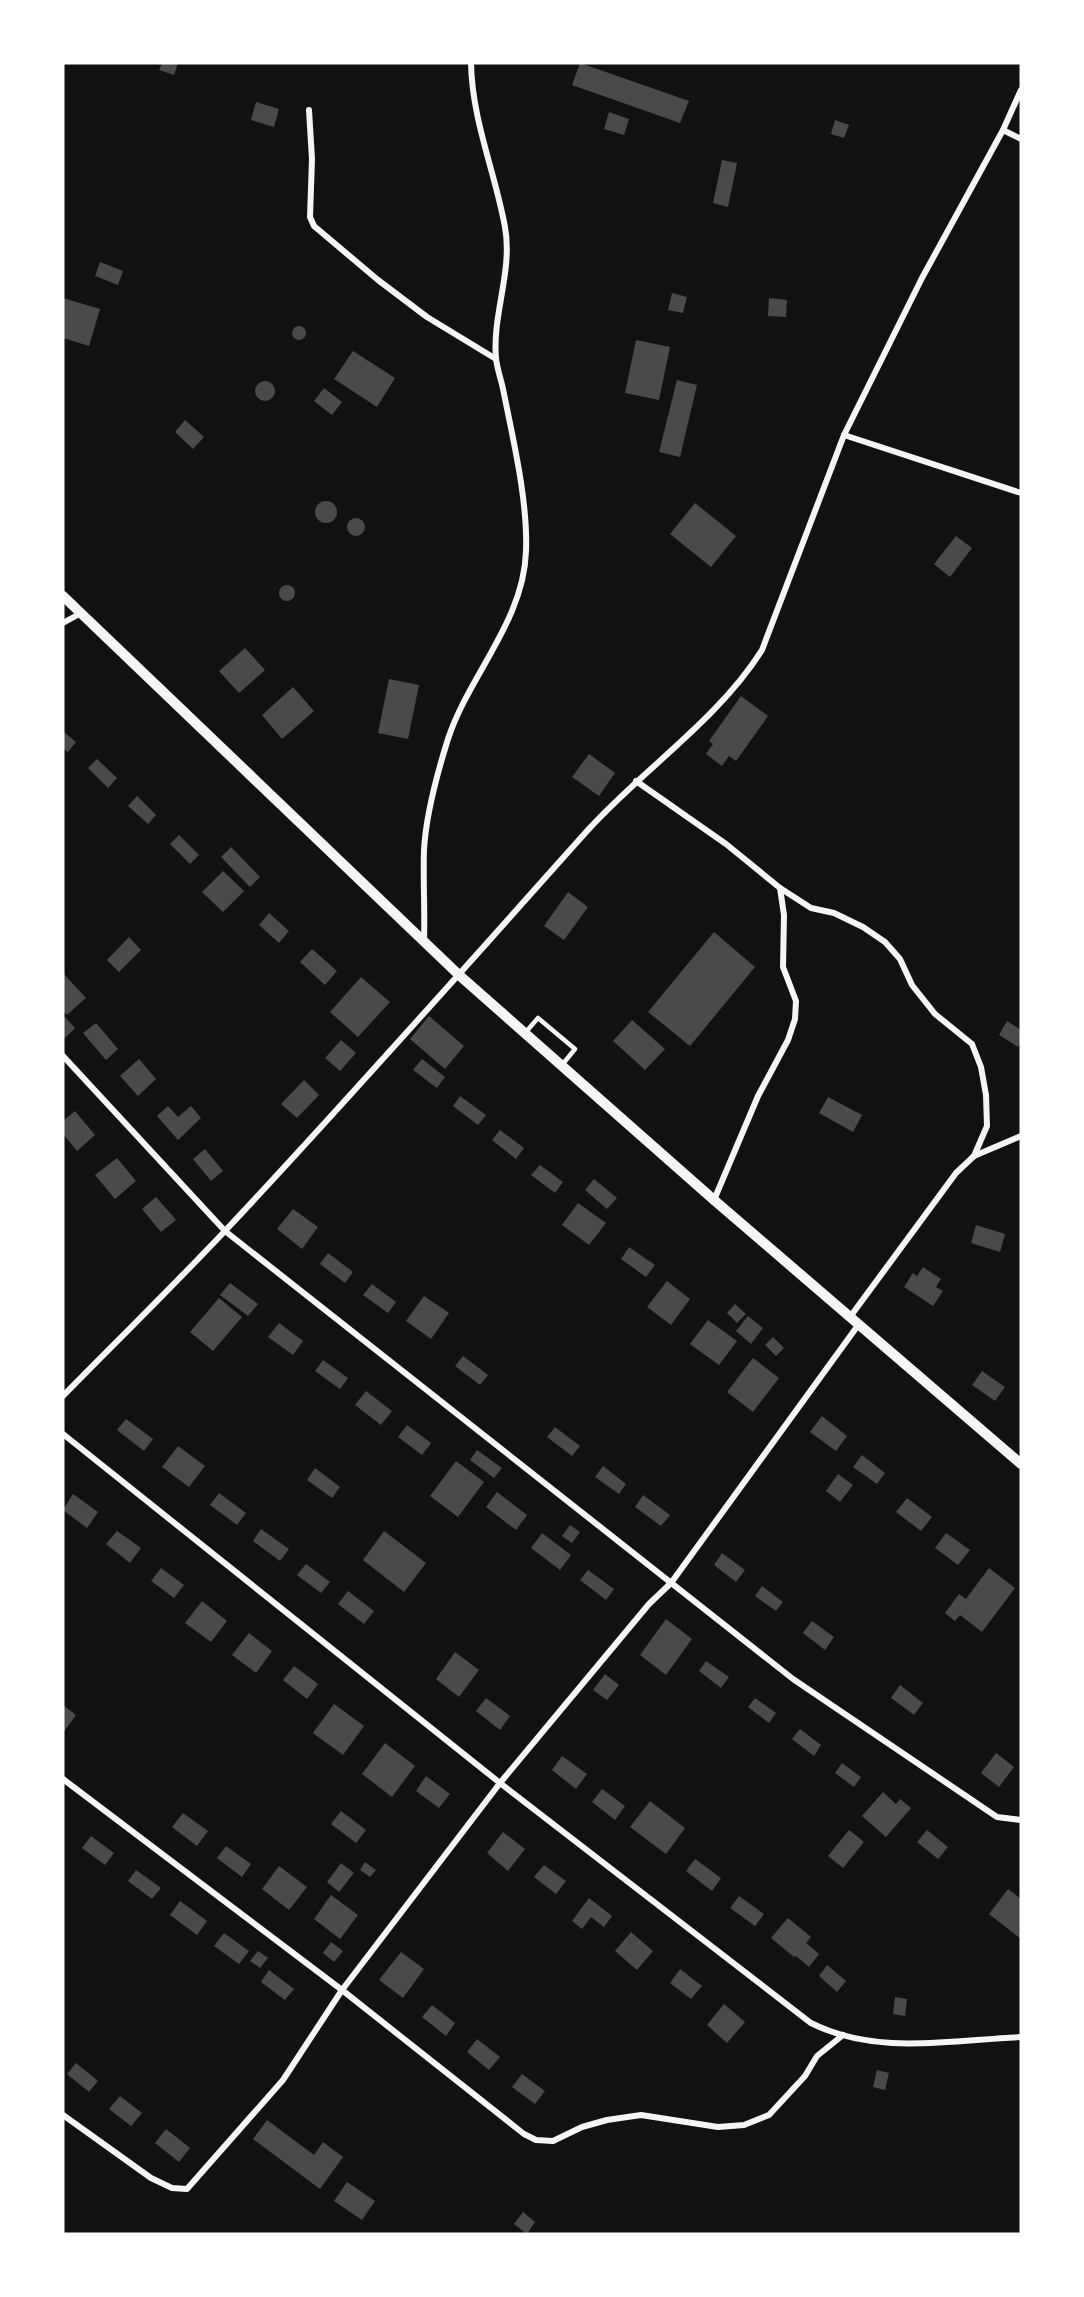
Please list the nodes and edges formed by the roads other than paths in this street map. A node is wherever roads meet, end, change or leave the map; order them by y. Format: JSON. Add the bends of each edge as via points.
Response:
{"nodes":[{"id":1,"x":471,"y":63,"type":"edge"},
{"id":2,"x":1021,"y":90,"type":"edge"},
{"id":3,"x":309,"y":110,"type":"dead end"},
{"id":4,"x":1003,"y":130,"type":"junction"},
{"id":5,"x":1021,"y":139,"type":"edge"},
{"id":6,"x":496,"y":359,"type":"junction"},
{"id":7,"x":844,"y":435,"type":"junction"},
{"id":8,"x":1021,"y":493,"type":"edge"},
{"id":9,"x":63,"y":596,"type":"edge"},
{"id":10,"x":81,"y":613,"type":"junction"},
{"id":11,"x":63,"y":622,"type":"edge"},
{"id":12,"x":636,"y":781,"type":"junction"},
{"id":13,"x":780,"y":888,"type":"junction"},
{"id":14,"x":424,"y":941,"type":"junction"},
{"id":15,"x":459,"y":975,"type":"junction"},
{"id":16,"x":525,"y":1033,"type":"junction"},
{"id":17,"x":63,"y":1056,"type":"edge"},
{"id":18,"x":562,"y":1066,"type":"junction"},
{"id":19,"x":1021,"y":1136,"type":"edge"},
{"id":20,"x":974,"y":1156,"type":"junction"},
{"id":21,"x":714,"y":1200,"type":"junction"},
{"id":22,"x":225,"y":1231,"type":"junction"},
{"id":23,"x":855,"y":1320,"type":"junction"},
{"id":24,"x":63,"y":1396,"type":"edge"},
{"id":25,"x":63,"y":1434,"type":"edge"},
{"id":26,"x":1021,"y":1464,"type":"edge"},
{"id":27,"x":671,"y":1582,"type":"junction"},
{"id":28,"x":63,"y":1779,"type":"edge"},
{"id":29,"x":500,"y":1783,"type":"junction"},
{"id":30,"x":1021,"y":1820,"type":"edge"},
{"id":31,"x":342,"y":1990,"type":"junction"},
{"id":32,"x":843,"y":2035,"type":"junction"},
{"id":33,"x":1021,"y":2037,"type":"edge"},
{"id":34,"x":63,"y":2115,"type":"edge"}],
"edges":[{"from":1,"to":6,"type":"street","via":[[479,126],[506,229]]},
{"from":2,"to":4,"type":"street"},
{"from":3,"to":6,"type":"street","via":[[310,217],[314,226],[427,317]]},
{"from":4,"to":5,"type":"street"},
{"from":4,"to":7,"type":"street","via":[[922,278]]},
{"from":6,"to":14,"type":"street","via":[[524,507],[526,552],[515,604],[449,738],[430,810],[424,849]]},
{"from":7,"to":8,"type":"street"},
{"from":7,"to":12,"type":"street","via":[[762,650],[693,729]]},
{"from":9,"to":10,"type":"street"},
{"from":10,"to":11,"type":"street"},
{"from":10,"to":14,"type":"street"},
{"from":12,"to":13,"type":"street","via":[[726,844]]},
{"from":12,"to":15,"type":"street"},
{"from":13,"to":20,"type":"street","via":[[811,908],[863,927],[885,942],[900,958],[912,985],[935,1014],[972,1044],[981,1066],[987,1126]]},
{"from":13,"to":21,"type":"street","via":[[783,967],[796,1001],[795,1019]]},
{"from":14,"to":15,"type":"street"},
{"from":15,"to":16,"type":"street"},
{"from":15,"to":22,"type":"street"},
{"from":16,"to":18,"type":"street"},
{"from":16,"to":18,"type":"lane","via":[[538,1018],[575,1049]]},
{"from":17,"to":22,"type":"street"},
{"from":18,"to":21,"type":"street"},
{"from":19,"to":20,"type":"street"},
{"from":20,"to":23,"type":"street","via":[[956,1173]]},
{"from":21,"to":23,"type":"street"},
{"from":22,"to":24,"type":"street"},
{"from":22,"to":27,"type":"street"},
{"from":23,"to":26,"type":"street"},
{"from":23,"to":27,"type":"street"},
{"from":25,"to":29,"type":"street"},
{"from":27,"to":29,"type":"street"},
{"from":27,"to":30,"type":"street","via":[[793,1679],[997,1817]]},
{"from":28,"to":31,"type":"street"},
{"from":29,"to":31,"type":"street"},
{"from":29,"to":32,"type":"street","via":[[811,2023]]},
{"from":31,"to":32,"type":"street","via":[[536,2140],[553,2141],[590,2124],[641,2115],[718,2127],[744,2125],[769,2115],[805,2076],[817,2056]]},
{"from":31,"to":34,"type":"street","via":[[283,2080],[187,2189],[172,2188],[151,2178]]},
{"from":32,"to":33,"type":"street","via":[[909,2044]]}]}
